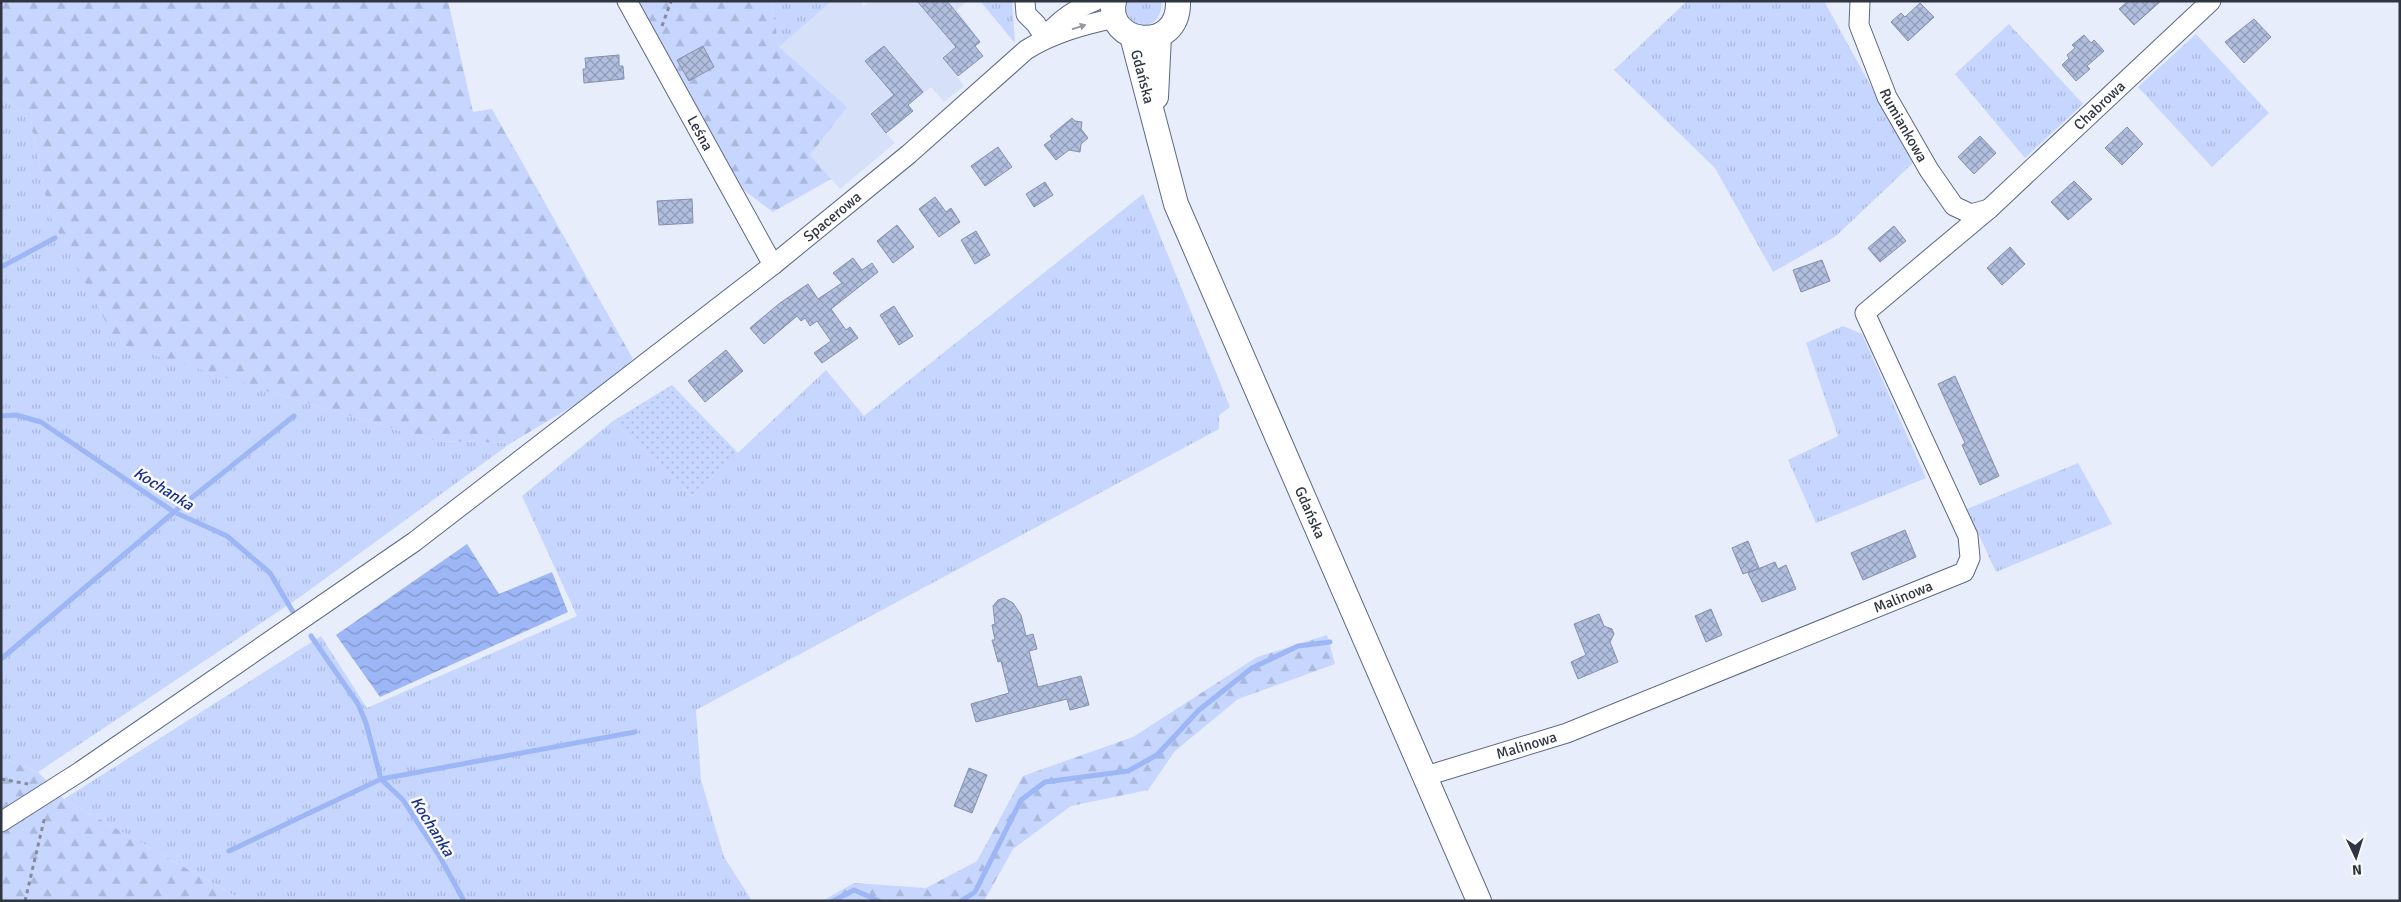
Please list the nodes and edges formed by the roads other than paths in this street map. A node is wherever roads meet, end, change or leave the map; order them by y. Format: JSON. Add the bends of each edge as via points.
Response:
{"nodes":[{"id":1,"x":627,"y":1,"type":"edge"},
{"id":2,"x":1025,"y":1,"type":"edge"},
{"id":3,"x":1095,"y":1,"type":"edge"},
{"id":4,"x":1178,"y":1,"type":"edge"},
{"id":5,"x":1860,"y":1,"type":"edge"},
{"id":6,"x":2211,"y":1,"type":"edge"},
{"id":7,"x":1114,"y":10,"type":"edge"},
{"id":8,"x":1132,"y":36,"type":"junction"},
{"id":9,"x":1160,"y":36,"type":"junction"},
{"id":10,"x":1044,"y":38,"type":"junction"},
{"id":11,"x":1155,"y":119,"type":"junction"},
{"id":12,"x":1989,"y":209,"type":"junction"},
{"id":13,"x":773,"y":265,"type":"junction"},
{"id":14,"x":1426,"y":776,"type":"junction"},
{"id":15,"x":1,"y":822,"type":"edge"},
{"id":16,"x":1479,"y":901,"type":"edge"}],
"edges":[{"from":1,"to":13,"type":"street","name":"Leśna"},
{"from":2,"to":10,"type":"street","via":[[1026,14]]},
{"from":3,"to":10,"type":"street","name":"Spacerowa","via":[[1058,22]]},
{"from":4,"to":9,"type":"main road","via":[[1177,16]]},
{"from":5,"to":12,"type":"street","name":"Rumiankowa","via":[[1859,25],[1887,97],[1929,170],[1954,206],[1971,214]]},
{"from":6,"to":12,"type":"street","name":"Chabrowa"},
{"from":7,"to":8,"type":"main road","via":[[1122,29]]},
{"from":10,"to":7,"type":"street","name":"Spacerowa","one_way":true,"via":[[1089,24]]},
{"from":8,"to":9,"type":"main road","via":[[1146,39]]},
{"from":8,"to":11,"type":"main road","name":"Gdańska"},
{"from":9,"to":11,"type":"main road","name":"Gdańska"},
{"from":10,"to":13,"type":"street","name":"Spacerowa"},
{"from":11,"to":14,"type":"main road","name":"Gdańska","via":[[1176,204]]},
{"from":12,"to":14,"type":"street","name":"Malinowa","via":[[1864,313],[1968,536],[1970,558],[1964,572],[1567,733]]},
{"from":13,"to":15,"type":"street","name":"Spacerowa","via":[[414,542]]},
{"from":14,"to":16,"type":"main road","name":"Gdańska"}]}
